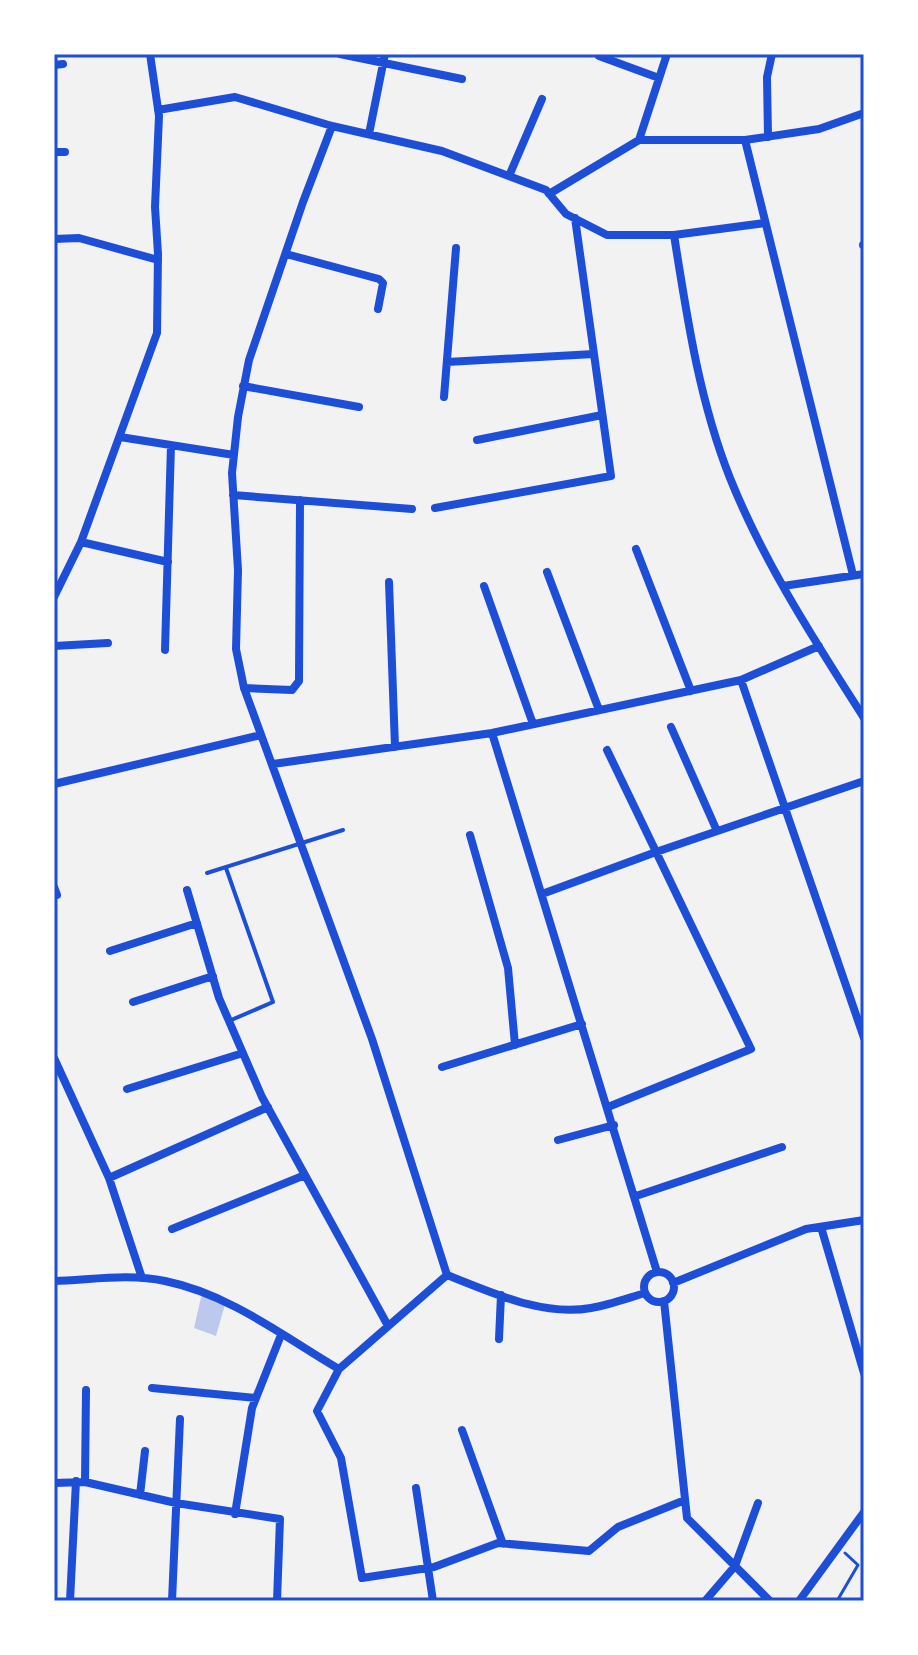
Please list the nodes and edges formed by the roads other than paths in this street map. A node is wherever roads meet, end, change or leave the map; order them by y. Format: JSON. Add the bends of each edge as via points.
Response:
{"nodes":[{"id":1,"x":150,"y":54,"type":"edge"},
{"id":2,"x":340,"y":54,"type":"edge"},
{"id":3,"x":667,"y":54,"type":"edge"},
{"id":4,"x":772,"y":54,"type":"edge"},
{"id":5,"x":599,"y":56,"type":"edge"},
{"id":6,"x":384,"y":58,"type":"edge"},
{"id":7,"x":659,"y":78,"type":"junction"},
{"id":8,"x":462,"y":79,"type":"dead end"},
{"id":9,"x":542,"y":99,"type":"dead end"},
{"id":10,"x":158,"y":110,"type":"junction"},
{"id":11,"x":864,"y":113,"type":"edge"},
{"id":12,"x":332,"y":126,"type":"junction"},
{"id":13,"x":369,"y":134,"type":"junction"},
{"id":14,"x":768,"y":137,"type":"junction"},
{"id":15,"x":639,"y":140,"type":"junction"},
{"id":16,"x":745,"y":140,"type":"junction"},
{"id":17,"x":54,"y":152,"type":"edge"},
{"id":18,"x":65,"y":152,"type":"dead end"},
{"id":19,"x":509,"y":176,"type":"junction"},
{"id":20,"x":549,"y":194,"type":"junction"},
{"id":21,"x":575,"y":218,"type":"junction"},
{"id":22,"x":765,"y":223,"type":"junction"},
{"id":23,"x":674,"y":235,"type":"junction"},
{"id":24,"x":54,"y":239,"type":"edge"},
{"id":25,"x":456,"y":248,"type":"dead end"},
{"id":26,"x":286,"y":254,"type":"junction"},
{"id":27,"x":158,"y":260,"type":"junction"},
{"id":28,"x":378,"y":309,"type":"dead end"},
{"id":29,"x":594,"y":354,"type":"junction"},
{"id":30,"x":447,"y":362,"type":"junction"},
{"id":31,"x":243,"y":386,"type":"junction"},
{"id":32,"x":444,"y":397,"type":"dead end"},
{"id":33,"x":359,"y":407,"type":"dead end"},
{"id":34,"x":602,"y":415,"type":"junction"},
{"id":35,"x":120,"y":437,"type":"junction"},
{"id":36,"x":477,"y":440,"type":"dead end"},
{"id":37,"x":171,"y":445,"type":"junction"},
{"id":38,"x":234,"y":455,"type":"junction"},
{"id":39,"x":233,"y":495,"type":"junction"},
{"id":40,"x":300,"y":500,"type":"junction"},
{"id":41,"x":435,"y":508,"type":"dead end"},
{"id":42,"x":412,"y":509,"type":"dead end"},
{"id":43,"x":81,"y":542,"type":"junction"},
{"id":44,"x":636,"y":549,"type":"dead end"},
{"id":45,"x":168,"y":562,"type":"junction"},
{"id":46,"x":547,"y":572,"type":"dead end"},
{"id":47,"x":864,"y":574,"type":"edge"},
{"id":48,"x":853,"y":575,"type":"junction"},
{"id":49,"x":389,"y":582,"type":"dead end"},
{"id":50,"x":484,"y":586,"type":"dead end"},
{"id":51,"x":783,"y":586,"type":"junction"},
{"id":52,"x":54,"y":597,"type":"edge"},
{"id":53,"x":108,"y":643,"type":"dead end"},
{"id":54,"x":54,"y":646,"type":"edge"},
{"id":55,"x":819,"y":646,"type":"junction"},
{"id":56,"x":165,"y":650,"type":"dead end"},
{"id":57,"x":741,"y":680,"type":"junction"},
{"id":58,"x":244,"y":688,"type":"junction"},
{"id":59,"x":691,"y":691,"type":"junction"},
{"id":60,"x":599,"y":710,"type":"junction"},
{"id":61,"x":864,"y":718,"type":"edge"},
{"id":62,"x":533,"y":724,"type":"junction"},
{"id":63,"x":671,"y":727,"type":"dead end"},
{"id":64,"x":492,"y":733,"type":"junction"},
{"id":65,"x":261,"y":735,"type":"junction"},
{"id":66,"x":395,"y":747,"type":"junction"},
{"id":67,"x":607,"y":750,"type":"dead end"},
{"id":68,"x":273,"y":764,"type":"junction"},
{"id":69,"x":864,"y":781,"type":"edge"},
{"id":70,"x":54,"y":784,"type":"edge"},
{"id":71,"x":785,"y":808,"type":"junction"},
{"id":72,"x":343,"y":830,"type":"dead end"},
{"id":73,"x":717,"y":831,"type":"junction"},
{"id":74,"x":470,"y":835,"type":"dead end"},
{"id":75,"x":299,"y":841,"type":"junction"},
{"id":76,"x":656,"y":852,"type":"junction"},
{"id":77,"x":226,"y":868,"type":"junction"},
{"id":78,"x":207,"y":873,"type":"dead end"},
{"id":79,"x":187,"y":890,"type":"dead end"},
{"id":80,"x":542,"y":894,"type":"junction"},
{"id":81,"x":197,"y":923,"type":"junction"},
{"id":82,"x":110,"y":951,"type":"dead end"},
{"id":83,"x":213,"y":976,"type":"junction"},
{"id":84,"x":133,"y":1002,"type":"dead end"},
{"id":85,"x":229,"y":1021,"type":"junction"},
{"id":86,"x":582,"y":1024,"type":"junction"},
{"id":87,"x":864,"y":1038,"type":"edge"},
{"id":88,"x":515,"y":1045,"type":"junction"},
{"id":89,"x":243,"y":1053,"type":"junction"},
{"id":90,"x":54,"y":1060,"type":"edge"},
{"id":91,"x":442,"y":1067,"type":"dead end"},
{"id":92,"x":127,"y":1089,"type":"dead end"},
{"id":93,"x":268,"y":1107,"type":"junction"},
{"id":94,"x":608,"y":1107,"type":"junction"},
{"id":95,"x":614,"y":1125,"type":"junction"},
{"id":96,"x":558,"y":1140,"type":"dead end"},
{"id":97,"x":782,"y":1147,"type":"dead end"},
{"id":98,"x":305,"y":1175,"type":"junction"},
{"id":99,"x":109,"y":1178,"type":"junction"},
{"id":100,"x":636,"y":1196,"type":"junction"},
{"id":101,"x":864,"y":1220,"type":"edge"},
{"id":102,"x":821,"y":1227,"type":"junction"},
{"id":103,"x":172,"y":1229,"type":"dead end"},
{"id":104,"x":446,"y":1272,"type":"junction"},
{"id":105,"x":657,"y":1272,"type":"junction"},
{"id":106,"x":142,"y":1278,"type":"junction"},
{"id":107,"x":54,"y":1281,"type":"edge"},
{"id":108,"x":673,"y":1283,"type":"junction"},
{"id":109,"x":645,"y":1293,"type":"junction"},
{"id":110,"x":501,"y":1295,"type":"junction"},
{"id":111,"x":664,"y":1301,"type":"junction"},
{"id":112,"x":387,"y":1324,"type":"junction"},
{"id":113,"x":281,"y":1335,"type":"junction"},
{"id":114,"x":499,"y":1339,"type":"dead end"},
{"id":115,"x":339,"y":1369,"type":"junction"},
{"id":116,"x":864,"y":1373,"type":"edge"},
{"id":117,"x":152,"y":1388,"type":"dead end"},
{"id":118,"x":86,"y":1390,"type":"dead end"},
{"id":119,"x":256,"y":1398,"type":"junction"},
{"id":120,"x":180,"y":1419,"type":"dead end"},
{"id":121,"x":462,"y":1430,"type":"dead end"},
{"id":122,"x":145,"y":1451,"type":"dead end"},
{"id":123,"x":81,"y":1481,"type":"junction"},
{"id":124,"x":54,"y":1483,"type":"edge"},
{"id":125,"x":416,"y":1488,"type":"dead end"},
{"id":126,"x":140,"y":1495,"type":"junction"},
{"id":127,"x":685,"y":1500,"type":"junction"},
{"id":128,"x":176,"y":1503,"type":"junction"},
{"id":129,"x":758,"y":1503,"type":"dead end"},
{"id":130,"x":864,"y":1512,"type":"edge"},
{"id":131,"x":235,"y":1514,"type":"junction"},
{"id":132,"x":503,"y":1544,"type":"junction"},
{"id":133,"x":735,"y":1566,"type":"junction"},
{"id":134,"x":430,"y":1568,"type":"junction"},
{"id":135,"x":70,"y":1601,"type":"edge"},
{"id":136,"x":172,"y":1601,"type":"edge"},
{"id":137,"x":277,"y":1601,"type":"edge"},
{"id":138,"x":433,"y":1601,"type":"edge"},
{"id":139,"x":705,"y":1601,"type":"edge"},
{"id":140,"x":770,"y":1601,"type":"edge"},
{"id":141,"x":799,"y":1601,"type":"edge"}],
"edges":[{"from":1,"to":10,"type":"street"},
{"from":2,"to":6,"type":"street"},
{"from":3,"to":7,"type":"street"},
{"from":4,"to":14,"type":"street"},
{"from":5,"to":7,"type":"street"},
{"from":6,"to":8,"type":"street"},
{"from":6,"to":13,"type":"street"},
{"from":7,"to":15,"type":"street"},
{"from":9,"to":19,"type":"street"},
{"from":10,"to":12,"type":"street","via":[[235,97]]},
{"from":10,"to":27,"type":"street"},
{"from":11,"to":14,"type":"street","via":[[819,129]]},
{"from":12,"to":13,"type":"street"},
{"from":12,"to":26,"type":"street"},
{"from":13,"to":19,"type":"street","via":[[442,151]]},
{"from":14,"to":16,"type":"street"},
{"from":15,"to":16,"type":"street"},
{"from":15,"to":20,"type":"street"},
{"from":16,"to":22,"type":"street"},
{"from":17,"to":18,"type":"street"},
{"from":19,"to":20,"type":"street"},
{"from":20,"to":21,"type":"street"},
{"from":21,"to":23,"type":"street","via":[[607,235]]},
{"from":21,"to":29,"type":"street"},
{"from":22,"to":23,"type":"street"},
{"from":22,"to":48,"type":"street"},
{"from":23,"to":51,"type":"street","via":[[695,367],[730,478]]},
{"from":24,"to":27,"type":"street","via":[[79,238]]},
{"from":25,"to":30,"type":"street"},
{"from":26,"to":28,"type":"street","via":[[379,279],[383,283]]},
{"from":26,"to":31,"type":"street"},
{"from":27,"to":35,"type":"street","via":[[157,333]]},
{"from":29,"to":30,"type":"street"},
{"from":29,"to":34,"type":"street"},
{"from":30,"to":32,"type":"street"},
{"from":31,"to":33,"type":"street"},
{"from":31,"to":38,"type":"street"},
{"from":34,"to":36,"type":"street"},
{"from":34,"to":41,"type":"street","via":[[611,476]]},
{"from":35,"to":37,"type":"street"},
{"from":35,"to":43,"type":"street"},
{"from":37,"to":38,"type":"street"},
{"from":37,"to":45,"type":"street"},
{"from":38,"to":39,"type":"street"},
{"from":39,"to":40,"type":"street"},
{"from":39,"to":58,"type":"street","via":[[236,649]]},
{"from":40,"to":42,"type":"street"},
{"from":40,"to":58,"type":"street","via":[[299,681],[292,690]]},
{"from":43,"to":45,"type":"street"},
{"from":43,"to":52,"type":"street"},
{"from":44,"to":59,"type":"street"},
{"from":45,"to":56,"type":"street"},
{"from":46,"to":60,"type":"street"},
{"from":47,"to":48,"type":"street"},
{"from":48,"to":51,"type":"street"},
{"from":49,"to":66,"type":"street"},
{"from":50,"to":62,"type":"street"},
{"from":51,"to":55,"type":"street"},
{"from":53,"to":54,"type":"street"},
{"from":55,"to":57,"type":"street"},
{"from":55,"to":61,"type":"street"},
{"from":57,"to":59,"type":"street"},
{"from":57,"to":71,"type":"street"},
{"from":58,"to":65,"type":"street"},
{"from":59,"to":60,"type":"street"},
{"from":60,"to":62,"type":"street"},
{"from":62,"to":64,"type":"street"},
{"from":63,"to":73,"type":"street"},
{"from":64,"to":66,"type":"street"},
{"from":64,"to":80,"type":"street"},
{"from":65,"to":68,"type":"street"},
{"from":65,"to":70,"type":"street"},
{"from":66,"to":68,"type":"street"},
{"from":67,"to":76,"type":"street"},
{"from":68,"to":75,"type":"street"},
{"from":69,"to":71,"type":"street"},
{"from":71,"to":73,"type":"street"},
{"from":71,"to":87,"type":"street"},
{"from":72,"to":75,"type":"lane"},
{"from":73,"to":76,"type":"street"},
{"from":74,"to":88,"type":"street","via":[[508,968]]},
{"from":75,"to":77,"type":"lane"},
{"from":75,"to":104,"type":"street","via":[[372,1039]]},
{"from":76,"to":80,"type":"street"},
{"from":76,"to":94,"type":"street","via":[[751,1049]]},
{"from":77,"to":78,"type":"lane"},
{"from":77,"to":85,"type":"lane","via":[[273,1002]]},
{"from":79,"to":81,"type":"street"},
{"from":80,"to":86,"type":"street"},
{"from":81,"to":82,"type":"street"},
{"from":81,"to":83,"type":"street"},
{"from":83,"to":84,"type":"street"},
{"from":83,"to":85,"type":"street"},
{"from":85,"to":89,"type":"street"},
{"from":86,"to":88,"type":"street"},
{"from":86,"to":94,"type":"street"},
{"from":88,"to":91,"type":"street"},
{"from":89,"to":92,"type":"street"},
{"from":89,"to":93,"type":"street"},
{"from":90,"to":99,"type":"street"},
{"from":93,"to":98,"type":"street"},
{"from":93,"to":99,"type":"street"},
{"from":94,"to":95,"type":"street"},
{"from":95,"to":96,"type":"street"},
{"from":95,"to":100,"type":"street"},
{"from":97,"to":100,"type":"street"},
{"from":98,"to":103,"type":"street"},
{"from":98,"to":112,"type":"street"},
{"from":99,"to":106,"type":"street"},
{"from":100,"to":105,"type":"street"},
{"from":101,"to":102,"type":"street"},
{"from":102,"to":108,"type":"street"},
{"from":102,"to":116,"type":"street"},
{"from":104,"to":110,"type":"street"},
{"from":104,"to":112,"type":"street"},
{"from":105,"to":108,"type":"street"},
{"from":105,"to":109,"type":"street","via":[[646,1280]]},
{"from":106,"to":107,"type":"street"},
{"from":106,"to":113,"type":"street","via":[[234,1304]]},
{"from":108,"to":111,"type":"street"},
{"from":109,"to":110,"type":"street","via":[[589,1309],[534,1305]]},
{"from":109,"to":111,"type":"street"},
{"from":110,"to":114,"type":"street"},
{"from":111,"to":127,"type":"street"},
{"from":112,"to":115,"type":"street"},
{"from":113,"to":115,"type":"street"},
{"from":113,"to":119,"type":"street"},
{"from":115,"to":134,"type":"street","via":[[317,1411],[341,1458],[362,1578]]},
{"from":117,"to":119,"type":"street"},
{"from":118,"to":123,"type":"street"},
{"from":119,"to":131,"type":"street"},
{"from":120,"to":128,"type":"street"},
{"from":121,"to":132,"type":"street"},
{"from":122,"to":126,"type":"street"},
{"from":123,"to":124,"type":"street"},
{"from":123,"to":126,"type":"street"},
{"from":123,"to":135,"type":"street"},
{"from":125,"to":134,"type":"street"},
{"from":126,"to":128,"type":"street"},
{"from":127,"to":132,"type":"street","via":[[618,1527],[589,1551]]},
{"from":127,"to":133,"type":"street","via":[[687,1518]]},
{"from":128,"to":131,"type":"street"},
{"from":128,"to":136,"type":"street"},
{"from":129,"to":133,"type":"street"},
{"from":130,"to":141,"type":"street"},
{"from":131,"to":137,"type":"street","via":[[280,1519]]},
{"from":132,"to":134,"type":"street"},
{"from":133,"to":139,"type":"street"},
{"from":133,"to":140,"type":"street"},
{"from":134,"to":138,"type":"street"}]}
